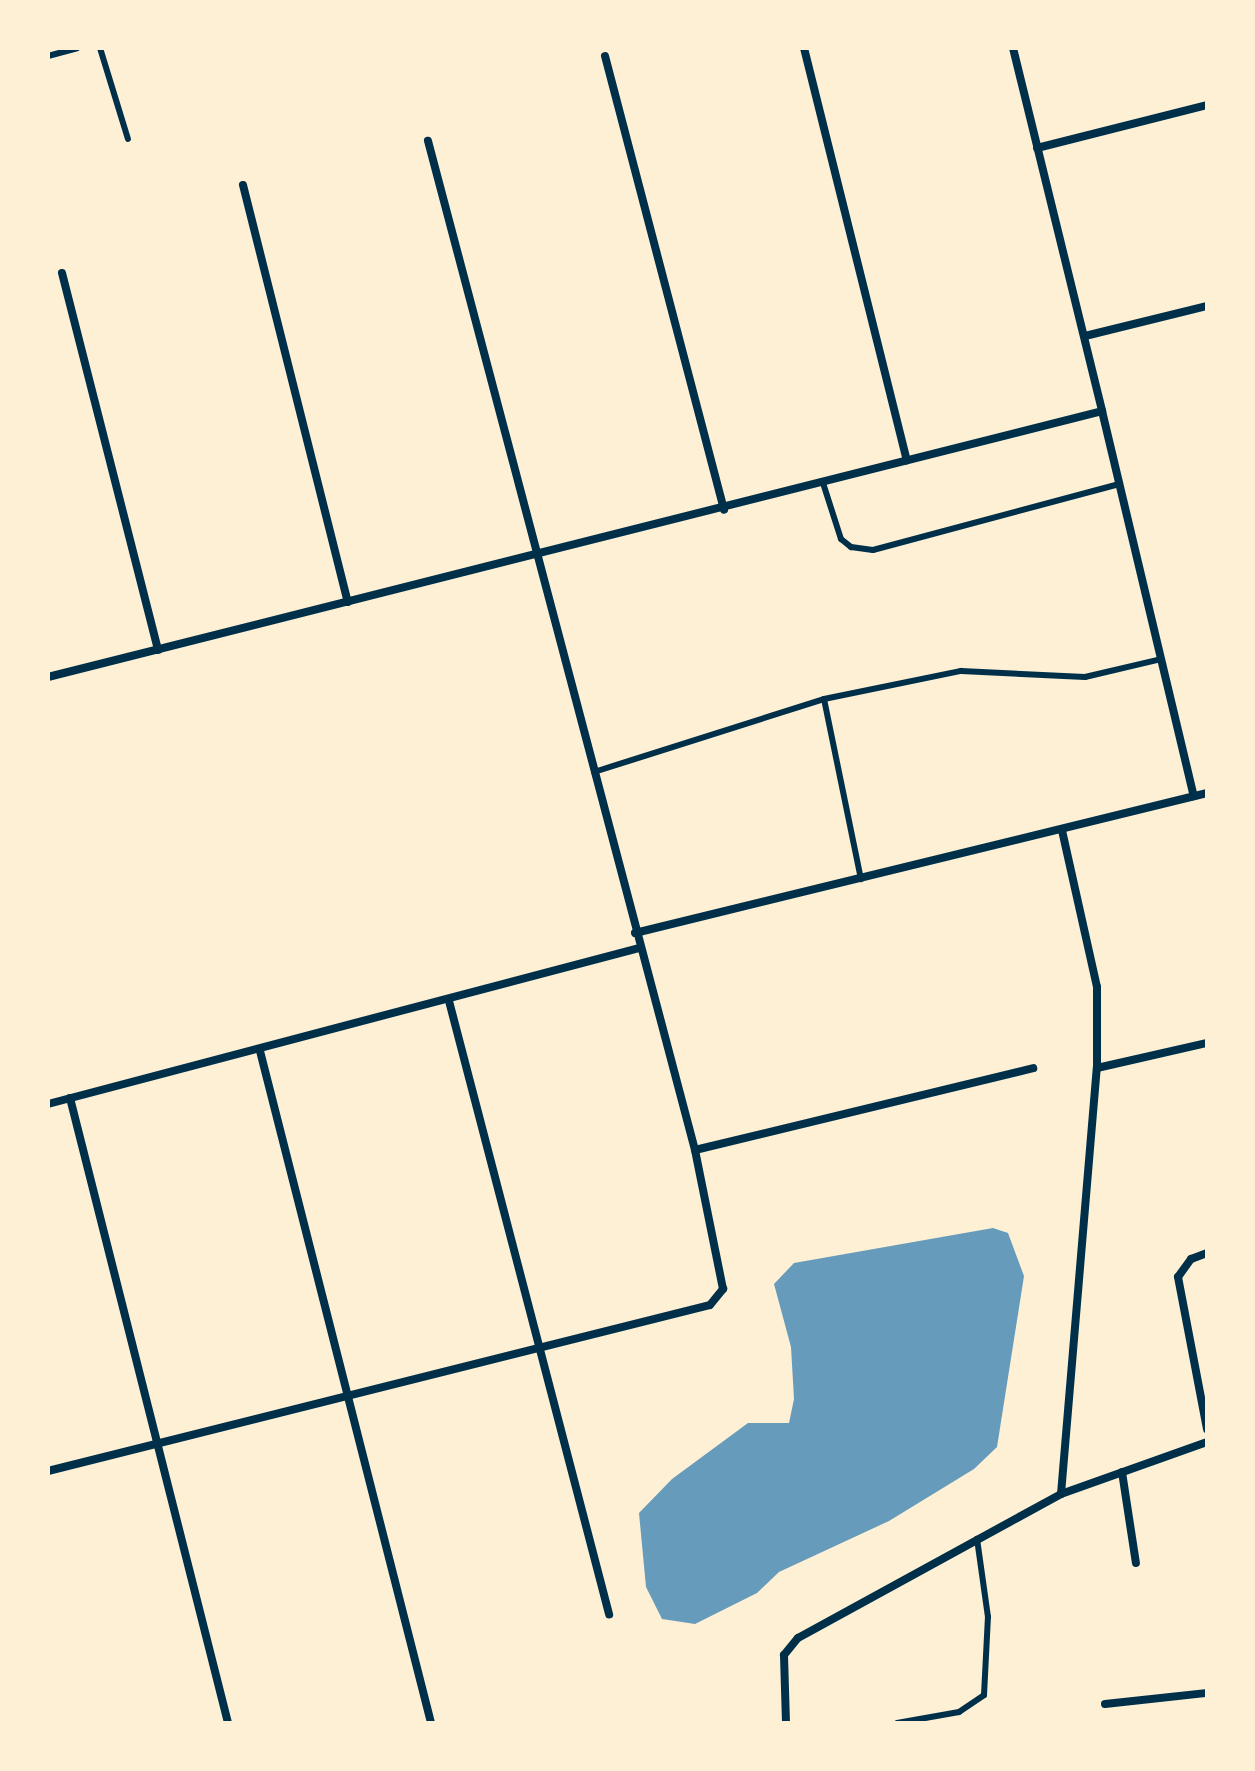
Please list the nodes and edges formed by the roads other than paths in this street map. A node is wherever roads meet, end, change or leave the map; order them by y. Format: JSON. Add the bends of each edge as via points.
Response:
{"nodes":[{"id":1,"x":77,"y":48,"type":"edge"},
{"id":2,"x":100,"y":48,"type":"edge"},
{"id":3,"x":804,"y":48,"type":"edge"},
{"id":4,"x":1013,"y":48,"type":"edge"},
{"id":5,"x":48,"y":56,"type":"edge"},
{"id":6,"x":605,"y":56,"type":"dead end"},
{"id":7,"x":1207,"y":105,"type":"edge"},
{"id":8,"x":128,"y":139,"type":"dead end"},
{"id":9,"x":428,"y":141,"type":"dead end"},
{"id":10,"x":1037,"y":148,"type":"junction"},
{"id":11,"x":243,"y":185,"type":"dead end"},
{"id":12,"x":62,"y":273,"type":"dead end"},
{"id":13,"x":1207,"y":306,"type":"edge"},
{"id":14,"x":1085,"y":336,"type":"junction"},
{"id":15,"x":1102,"y":411,"type":"junction"},
{"id":16,"x":907,"y":460,"type":"junction"},
{"id":17,"x":823,"y":483,"type":"junction"},
{"id":18,"x":1119,"y":484,"type":"junction"},
{"id":19,"x":724,"y":510,"type":"junction"},
{"id":20,"x":538,"y":555,"type":"junction"},
{"id":21,"x":348,"y":602,"type":"junction"},
{"id":22,"x":158,"y":650,"type":"junction"},
{"id":23,"x":1161,"y":659,"type":"junction"},
{"id":24,"x":48,"y":677,"type":"edge"},
{"id":25,"x":824,"y":699,"type":"junction"},
{"id":26,"x":594,"y":772,"type":"junction"},
{"id":27,"x":1207,"y":793,"type":"edge"},
{"id":28,"x":1194,"y":796,"type":"junction"},
{"id":29,"x":1062,"y":830,"type":"junction"},
{"id":30,"x":861,"y":879,"type":"junction"},
{"id":31,"x":635,"y":933,"type":"junction"},
{"id":32,"x":639,"y":948,"type":"junction"},
{"id":33,"x":449,"y":1001,"type":"junction"},
{"id":34,"x":1207,"y":1043,"type":"edge"},
{"id":35,"x":260,"y":1051,"type":"junction"},
{"id":36,"x":1033,"y":1068,"type":"dead end"},
{"id":37,"x":1097,"y":1068,"type":"junction"},
{"id":38,"x":70,"y":1098,"type":"junction"},
{"id":39,"x":48,"y":1104,"type":"edge"},
{"id":40,"x":695,"y":1150,"type":"junction"},
{"id":41,"x":1207,"y":1253,"type":"edge"},
{"id":42,"x":540,"y":1345,"type":"junction"},
{"id":43,"x":347,"y":1393,"type":"junction"},
{"id":44,"x":1207,"y":1429,"type":"edge"},
{"id":45,"x":161,"y":1442,"type":"junction"},
{"id":46,"x":1207,"y":1442,"type":"edge"},
{"id":47,"x":48,"y":1471,"type":"edge"},
{"id":48,"x":1122,"y":1472,"type":"junction"},
{"id":49,"x":1061,"y":1494,"type":"junction"},
{"id":50,"x":977,"y":1539,"type":"junction"},
{"id":51,"x":1136,"y":1563,"type":"dead end"},
{"id":52,"x":609,"y":1614,"type":"dead end"},
{"id":53,"x":1207,"y":1693,"type":"edge"},
{"id":54,"x":1105,"y":1704,"type":"dead end"},
{"id":55,"x":228,"y":1723,"type":"edge"},
{"id":56,"x":431,"y":1723,"type":"edge"},
{"id":57,"x":786,"y":1723,"type":"edge"},
{"id":58,"x":897,"y":1723,"type":"edge"}],
"edges":[{"from":1,"to":5,"type":"lane"},
{"from":2,"to":8,"type":"lane"},
{"from":3,"to":16,"type":"street"},
{"from":4,"to":10,"type":"street"},
{"from":6,"to":19,"type":"street"},
{"from":7,"to":10,"type":"street"},
{"from":9,"to":20,"type":"street"},
{"from":10,"to":14,"type":"street"},
{"from":11,"to":21,"type":"street"},
{"from":12,"to":22,"type":"street"},
{"from":13,"to":14,"type":"street"},
{"from":14,"to":15,"type":"street"},
{"from":15,"to":16,"type":"street"},
{"from":15,"to":18,"type":"street"},
{"from":16,"to":17,"type":"street"},
{"from":17,"to":18,"type":"lane","via":[[841,539],[851,547],[873,550]]},
{"from":17,"to":19,"type":"street"},
{"from":18,"to":23,"type":"street"},
{"from":19,"to":20,"type":"street"},
{"from":20,"to":21,"type":"street"},
{"from":20,"to":26,"type":"street"},
{"from":21,"to":22,"type":"street"},
{"from":22,"to":24,"type":"street"},
{"from":23,"to":25,"type":"lane","via":[[1085,677],[961,671]]},
{"from":23,"to":28,"type":"street"},
{"from":25,"to":26,"type":"lane"},
{"from":25,"to":30,"type":"lane"},
{"from":26,"to":31,"type":"street"},
{"from":27,"to":28,"type":"street"},
{"from":28,"to":29,"type":"street"},
{"from":29,"to":30,"type":"street"},
{"from":29,"to":37,"type":"street","via":[[1095,963]]},
{"from":30,"to":31,"type":"street"},
{"from":31,"to":32,"type":"street"},
{"from":32,"to":33,"type":"street"},
{"from":32,"to":40,"type":"street"},
{"from":33,"to":35,"type":"street"},
{"from":33,"to":42,"type":"street"},
{"from":34,"to":37,"type":"street"},
{"from":35,"to":38,"type":"street"},
{"from":35,"to":43,"type":"street"},
{"from":36,"to":40,"type":"street"},
{"from":37,"to":49,"type":"street"},
{"from":38,"to":39,"type":"street"},
{"from":38,"to":45,"type":"street"},
{"from":40,"to":42,"type":"street","via":[[723,1278],[717,1299],[710,1305]]},
{"from":41,"to":44,"type":"street","via":[[1191,1259],[1178,1277]]},
{"from":42,"to":43,"type":"street"},
{"from":42,"to":52,"type":"street"},
{"from":43,"to":45,"type":"street"},
{"from":43,"to":56,"type":"street"},
{"from":45,"to":47,"type":"street"},
{"from":45,"to":55,"type":"street"},
{"from":46,"to":48,"type":"street"},
{"from":48,"to":49,"type":"street"},
{"from":48,"to":51,"type":"street"},
{"from":49,"to":50,"type":"street"},
{"from":50,"to":57,"type":"street","via":[[789,1646],[782,1670]]},
{"from":50,"to":58,"type":"lane","via":[[988,1617],[984,1695],[959,1712]]},
{"from":53,"to":54,"type":"street"}]}
